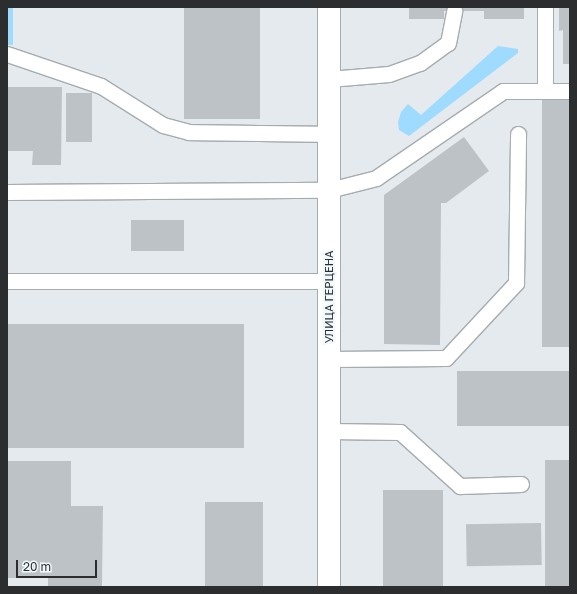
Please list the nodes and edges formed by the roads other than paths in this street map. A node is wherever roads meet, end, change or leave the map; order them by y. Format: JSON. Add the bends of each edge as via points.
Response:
{"nodes":[{"id":1,"x":329,"y":7,"type":"edge"},
{"id":2,"x":544,"y":7,"type":"edge"},
{"id":3,"x":454,"y":11,"type":"dead end"},
{"id":4,"x":7,"y":54,"type":"edge"},
{"id":5,"x":329,"y":79,"type":"junction"},
{"id":6,"x":544,"y":91,"type":"junction"},
{"id":7,"x":570,"y":91,"type":"edge"},
{"id":8,"x":329,"y":134,"type":"junction"},
{"id":9,"x":518,"y":134,"type":"dead end"},
{"id":10,"x":329,"y":190,"type":"junction"},
{"id":11,"x":7,"y":192,"type":"edge"},
{"id":12,"x":329,"y":280,"type":"junction"},
{"id":13,"x":7,"y":281,"type":"edge"},
{"id":14,"x":329,"y":359,"type":"junction"},
{"id":15,"x":329,"y":431,"type":"junction"},
{"id":16,"x":521,"y":484,"type":"dead end"},
{"id":17,"x":329,"y":587,"type":"edge"}],
"edges":[{"from":1,"to":5,"type":"street","name":"УЛИЦА ГЕРЦЕНА"},
{"from":2,"to":6,"type":"lane"},
{"from":3,"to":5,"type":"lane","via":[[448,43],[420,63],[388,74]]},
{"from":4,"to":8,"type":"lane","via":[[101,86],[163,125],[189,132]]},
{"from":5,"to":8,"type":"street","name":"УЛИЦА ГЕРЦЕНА"},
{"from":6,"to":7,"type":"lane"},
{"from":6,"to":10,"type":"lane","via":[[503,91],[376,178]]},
{"from":8,"to":10,"type":"street","name":"УЛИЦА ГЕРЦЕНА"},
{"from":9,"to":14,"type":"lane","via":[[516,282],[446,358]]},
{"from":10,"to":11,"type":"lane"},
{"from":10,"to":12,"type":"street","name":"УЛИЦА ГЕРЦЕНА"},
{"from":12,"to":13,"type":"lane"},
{"from":12,"to":14,"type":"street","name":"УЛИЦА ГЕРЦЕНА"},
{"from":14,"to":15,"type":"street","name":"УЛИЦА ГЕРЦЕНА"},
{"from":15,"to":16,"type":"lane","via":[[400,432],[460,486]]},
{"from":15,"to":17,"type":"street","name":"УЛИЦА ГЕРЦЕНА"}]}
